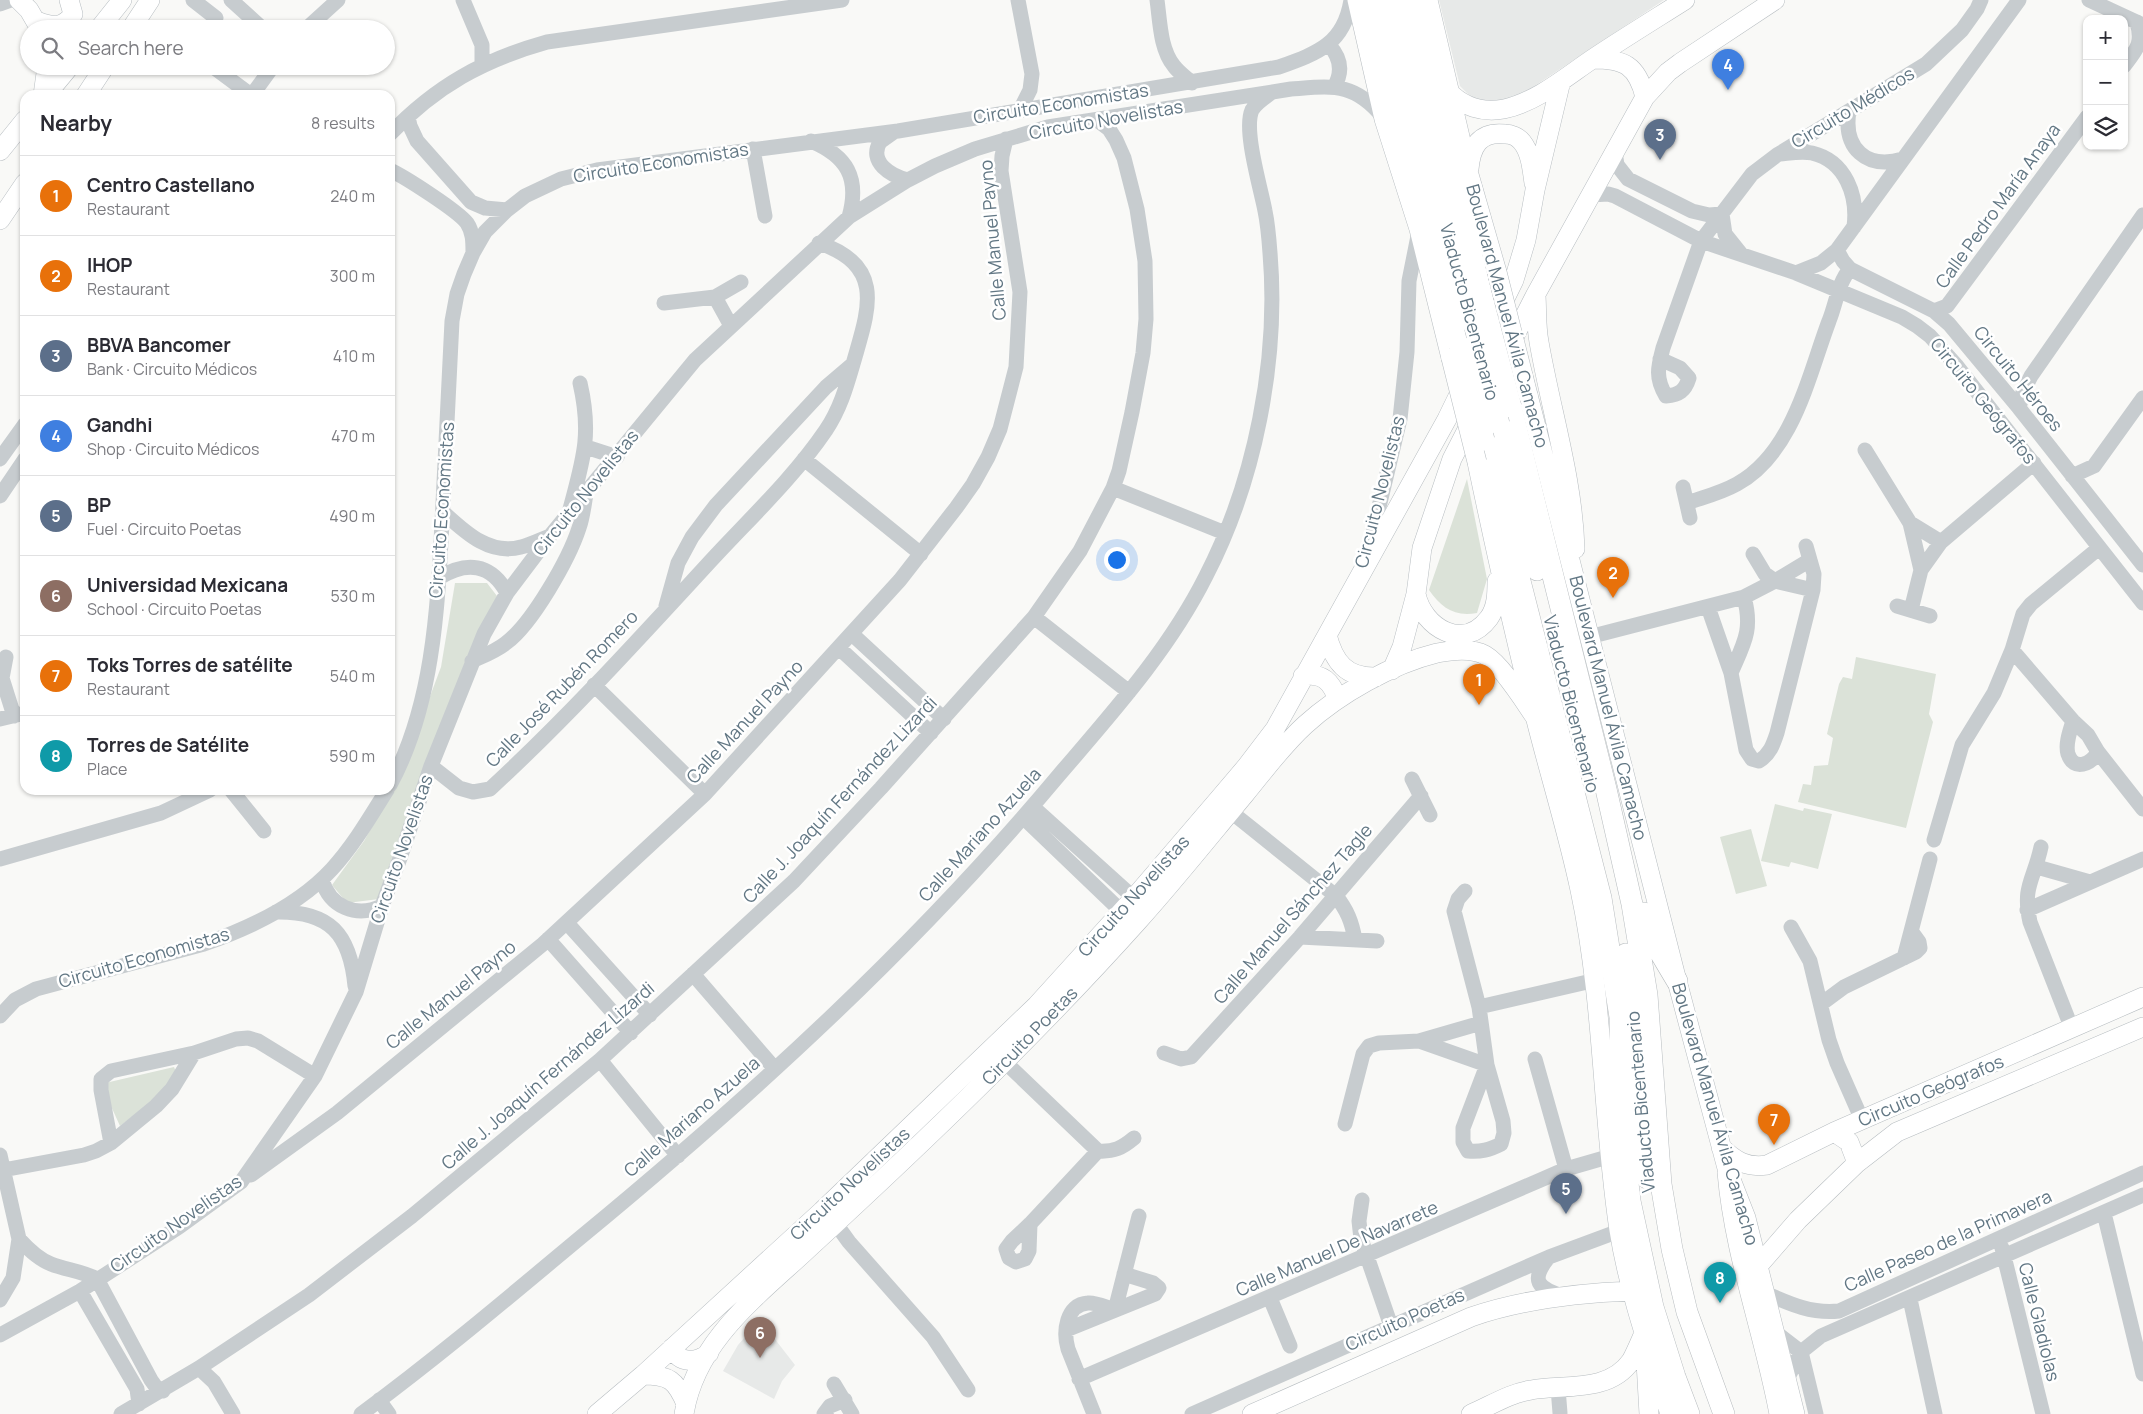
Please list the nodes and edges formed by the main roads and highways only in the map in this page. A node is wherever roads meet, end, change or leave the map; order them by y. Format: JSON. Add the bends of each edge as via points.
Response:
{"nodes":[{"id":1,"x":19,"y":0,"type":"edge"},
{"id":2,"x":70,"y":0,"type":"edge"},
{"id":3,"x":122,"y":0,"type":"edge"},
{"id":4,"x":150,"y":0,"type":"edge"},
{"id":5,"x":1357,"y":0,"type":"edge"},
{"id":6,"x":1372,"y":0,"type":"edge"},
{"id":7,"x":1390,"y":0,"type":"edge"},
{"id":8,"x":1408,"y":0,"type":"edge"},
{"id":9,"x":1428,"y":0,"type":"edge"},
{"id":10,"x":1685,"y":0,"type":"edge"},
{"id":11,"x":1752,"y":0,"type":"edge"},
{"id":12,"x":1775,"y":0,"type":"edge"},
{"id":13,"x":1747,"y":18,"type":"junction"},
{"id":14,"x":35,"y":20,"type":"edge"},
{"id":15,"x":69,"y":20,"type":"edge"},
{"id":16,"x":106,"y":20,"type":"edge"},
{"id":17,"x":137,"y":20,"type":"edge"},
{"id":18,"x":1593,"y":59,"type":"junction"},
{"id":19,"x":46,"y":75,"type":"edge"},
{"id":20,"x":62,"y":75,"type":"edge"},
{"id":21,"x":99,"y":75,"type":"edge"},
{"id":22,"x":1561,"y":81,"type":"junction"},
{"id":23,"x":45,"y":90,"type":"edge"},
{"id":24,"x":48,"y":90,"type":"edge"},
{"id":25,"x":89,"y":90,"type":"edge"},
{"id":26,"x":1448,"y":91,"type":"junction"},
{"id":27,"x":1645,"y":97,"type":"junction"},
{"id":28,"x":20,"y":126,"type":"edge"},
{"id":29,"x":0,"y":151,"type":"edge"},
{"id":30,"x":1468,"y":171,"type":"junction"},
{"id":31,"x":20,"y":190,"type":"edge"},
{"id":32,"x":1535,"y":190,"type":"junction"},
{"id":33,"x":0,"y":220,"type":"edge"},
{"id":34,"x":1536,"y":294,"type":"junction"},
{"id":35,"x":1456,"y":352,"type":"junction"},
{"id":36,"x":1513,"y":409,"type":"junction"},
{"id":37,"x":1497,"y":559,"type":"junction"},
{"id":38,"x":1576,"y":584,"type":"junction"},
{"id":39,"x":1416,"y":594,"type":"junction"},
{"id":40,"x":1327,"y":635,"type":"junction"},
{"id":41,"x":1384,"y":673,"type":"junction"},
{"id":42,"x":1303,"y":676,"type":"junction"},
{"id":43,"x":1338,"y":699,"type":"junction"},
{"id":44,"x":1535,"y":717,"type":"junction"},
{"id":45,"x":1606,"y":789,"type":"junction"},
{"id":46,"x":1677,"y":981,"type":"junction"},
{"id":47,"x":2143,"y":997,"type":"edge"},
{"id":48,"x":2143,"y":1027,"type":"edge"},
{"id":49,"x":1885,"y":1111,"type":"junction"},
{"id":50,"x":1834,"y":1132,"type":"junction"},
{"id":51,"x":1897,"y":1132,"type":"junction"},
{"id":52,"x":1721,"y":1147,"type":"junction"},
{"id":53,"x":1856,"y":1163,"type":"junction"},
{"id":54,"x":1728,"y":1172,"type":"junction"},
{"id":55,"x":1758,"y":1266,"type":"junction"},
{"id":56,"x":1632,"y":1292,"type":"junction"},
{"id":57,"x":1644,"y":1333,"type":"junction"},
{"id":58,"x":672,"y":1348,"type":"junction"},
{"id":59,"x":709,"y":1352,"type":"junction"},
{"id":60,"x":643,"y":1375,"type":"junction"},
{"id":61,"x":685,"y":1409,"type":"edge"},
{"id":62,"x":596,"y":1414,"type":"edge"},
{"id":63,"x":1252,"y":1414,"type":"edge"},
{"id":64,"x":1470,"y":1414,"type":"edge"},
{"id":65,"x":1649,"y":1414,"type":"edge"},
{"id":66,"x":1670,"y":1414,"type":"edge"},
{"id":67,"x":1689,"y":1414,"type":"edge"},
{"id":68,"x":1710,"y":1414,"type":"edge"},
{"id":69,"x":1724,"y":1414,"type":"edge"},
{"id":70,"x":1780,"y":1414,"type":"edge"},
{"id":71,"x":1795,"y":1414,"type":"edge"}],
"edges":[{"from":1,"to":14,"type":"main road"},
{"from":2,"to":15,"type":"main road","via":[[73,14]]},
{"from":3,"to":16,"type":"main road"},
{"from":4,"to":17,"type":"main road"},
{"from":5,"to":35,"type":"main road","via":[[1384,118]]},
{"from":6,"to":35,"type":"highway"},
{"from":7,"to":36,"type":"highway","name":"Viaducto Bicentenario","bridge":true,"via":[[1475,327]]},
{"from":8,"to":36,"type":"highway","name":"Boulevard Manuel Ávila Camacho","bridge":true},
{"from":9,"to":26,"type":"main road","name":"Boulevard Manuel Ávila Camacho"},
{"from":10,"to":18,"type":"main road"},
{"from":11,"to":13,"type":"main road"},
{"from":12,"to":13,"type":"main road"},
{"from":13,"to":27,"type":"main road","via":[[1680,62]]},
{"from":18,"to":22,"type":"main road"},
{"from":18,"to":27,"type":"main road","via":[[1617,60],[1625,64],[1637,75]]},
{"from":19,"to":23,"type":"main road"},
{"from":20,"to":24,"type":"main road"},
{"from":21,"to":25,"type":"main road"},
{"from":22,"to":26,"type":"main road","via":[[1517,105],[1496,110],[1471,107]]},
{"from":22,"to":32,"type":"main road"},
{"from":26,"to":30,"type":"main road","name":"Boulevard Manuel Ávila Camacho"},
{"from":27,"to":34,"type":"main road"},
{"from":28,"to":29,"type":"main road"},
{"from":30,"to":32,"type":"main road","via":[[1470,154],[1477,142],[1497,133],[1511,134],[1521,141],[1527,152]]},
{"from":30,"to":36,"type":"main road","name":"Boulevard Manuel Ávila Camacho","bridge":true,"via":[[1497,272]]},
{"from":31,"to":33,"type":"main road"},
{"from":32,"to":40,"type":"main road","name":"Circuito Novelistas","via":[[1526,240],[1514,280],[1447,419]]},
{"from":34,"to":38,"type":"main road","via":[[1539,340],[1574,520]]},
{"from":34,"to":39,"type":"main road","via":[[1452,459],[1422,548]]},
{"from":35,"to":37,"type":"main road","bridge":true},
{"from":35,"to":67,"type":"highway","bridge":true,"via":[[1484,440],[1601,898],[1620,1017],[1621,1120],[1630,1201],[1653,1307]]},
{"from":36,"to":38,"type":"main road","name":"Boulevard Manuel Ávila Camacho"},
{"from":36,"to":45,"type":"highway","name":"Boulevard Manuel Ávila Camacho"},
{"from":36,"to":68,"type":"highway","name":"Viaducto Bicentenario","via":[[1620,903],[1649,1195],[1675,1319]]},
{"from":37,"to":39,"type":"main road","via":[[1494,607],[1489,618],[1473,631],[1454,634],[1435,626],[1421,610]]},
{"from":37,"to":44,"type":"main road"},
{"from":38,"to":46,"type":"main road","name":"Boulevard Manuel Ávila Camacho"},
{"from":39,"to":41,"type":"main road","via":[[1402,647]]},
{"from":40,"to":41,"type":"main road","via":[[1334,656],[1344,667],[1356,674]]},
{"from":40,"to":42,"type":"main road","name":"Circuito Novelistas"},
{"from":41,"to":43,"type":"main road","name":"Circuito Poetas"},
{"from":41,"to":44,"type":"main road","name":"Circuito Poetas","via":[[1440,652],[1456,650],[1485,655]]},
{"from":42,"to":43,"type":"main road","via":[[1318,675],[1327,679]]},
{"from":42,"to":58,"type":"main road","name":"Circuito Novelistas","via":[[1275,729],[1246,768],[1037,1004],[822,1211]]},
{"from":43,"to":59,"type":"main road","name":"Circuito Poetas","via":[[1288,742],[1140,919],[1005,1062],[836,1224],[748,1302]]},
{"from":44,"to":56,"type":"main road","via":[[1580,890],[1596,980],[1604,1100],[1619,1231]]},
{"from":45,"to":46,"type":"highway","via":[[1652,939]]},
{"from":45,"to":69,"type":"highway","name":"Boulevard Manuel Ávila Camacho","via":[[1632,904],[1646,995],[1661,1184],[1672,1248],[1687,1312]]},
{"from":46,"to":52,"type":"main road","name":"Boulevard Manuel Ávila Camacho"},
{"from":47,"to":49,"type":"main road","name":"Circuito Geógrafos"},
{"from":48,"to":51,"type":"main road"},
{"from":49,"to":50,"type":"main road","name":"Circuito Geógrafos"},
{"from":49,"to":51,"type":"main road","via":[[1888,1123]]},
{"from":50,"to":52,"type":"main road","name":"Circuito Geógrafos","via":[[1767,1165],[1742,1164]]},
{"from":50,"to":53,"type":"main road","via":[[1850,1142]]},
{"from":51,"to":53,"type":"main road"},
{"from":52,"to":54,"type":"main road","name":"Boulevard Manuel Ávila Camacho"},
{"from":53,"to":55,"type":"main road","via":[[1798,1220]]},
{"from":54,"to":55,"type":"main road","name":"Boulevard Manuel Ávila Camacho","via":[[1746,1218]]},
{"from":54,"to":70,"type":"highway","via":[[1738,1243]]},
{"from":55,"to":71,"type":"main road","name":"Boulevard Manuel Ávila Camacho"},
{"from":56,"to":57,"type":"main road"},
{"from":56,"to":63,"type":"main road","via":[[1562,1296],[1514,1304],[1471,1317]]},
{"from":57,"to":64,"type":"main road","via":[[1631,1360],[1612,1377],[1597,1383],[1520,1393]]},
{"from":57,"to":65,"type":"main road"},
{"from":57,"to":66,"type":"main road"},
{"from":58,"to":59,"type":"main road","via":[[677,1356],[688,1361]]},
{"from":58,"to":60,"type":"main road","name":"Circuito Novelistas"},
{"from":59,"to":61,"type":"main road","name":"Circuito Poetas"},
{"from":60,"to":61,"type":"main road","via":[[664,1376],[673,1382],[680,1388]]},
{"from":60,"to":62,"type":"main road","name":"Circuito Novelistas"}]}
